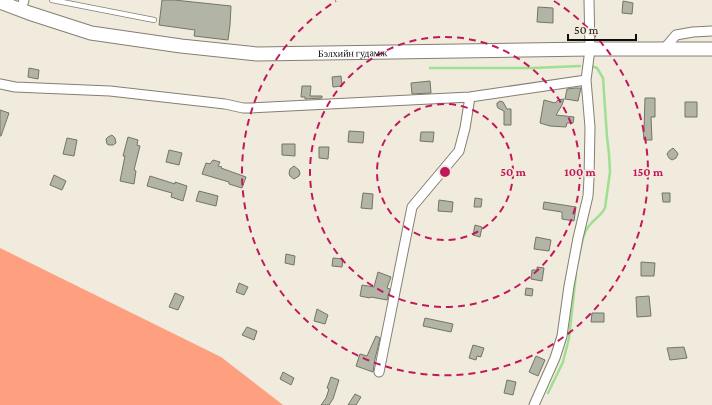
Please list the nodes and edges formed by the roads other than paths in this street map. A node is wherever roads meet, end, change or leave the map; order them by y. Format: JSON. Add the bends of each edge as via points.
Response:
{"nodes":[{"id":1,"x":52,"y":0,"type":"edge"},
{"id":2,"x":589,"y":0,"type":"edge"},
{"id":3,"x":0,"y":2,"type":"edge"},
{"id":4,"x":23,"y":5,"type":"edge"},
{"id":5,"x":154,"y":20,"type":"dead end"},
{"id":6,"x":712,"y":31,"type":"edge"},
{"id":7,"x":590,"y":49,"type":"junction"},
{"id":8,"x":664,"y":49,"type":"junction"},
{"id":9,"x":712,"y":49,"type":"edge"},
{"id":10,"x":586,"y":80,"type":"junction"},
{"id":11,"x":0,"y":84,"type":"edge"},
{"id":12,"x":470,"y":97,"type":"junction"},
{"id":13,"x":379,"y":372,"type":"dead end"},
{"id":14,"x":534,"y":405,"type":"edge"}],
"edges":[{"from":1,"to":5,"type":"lane"},
{"from":2,"to":7,"type":"street"},
{"from":3,"to":4,"type":"main road","name":"Бэлхийн гудамж"},
{"from":4,"to":7,"type":"main road","name":"Бэлхийн гудамж","via":[[91,33],[257,54]]},
{"from":6,"to":8,"type":"street","via":[[676,35]]},
{"from":7,"to":8,"type":"main road","name":"Бэлхийн гудамж"},
{"from":7,"to":10,"type":"street"},
{"from":8,"to":9,"type":"main road","name":"Бэлхийн гудамж"},
{"from":10,"to":12,"type":"street"},
{"from":10,"to":14,"type":"street","via":[[590,127],[588,196],[562,336]]},
{"from":11,"to":12,"type":"street","via":[[15,87],[110,91],[243,108]]},
{"from":12,"to":13,"type":"street","via":[[459,151],[412,207]]}]}
